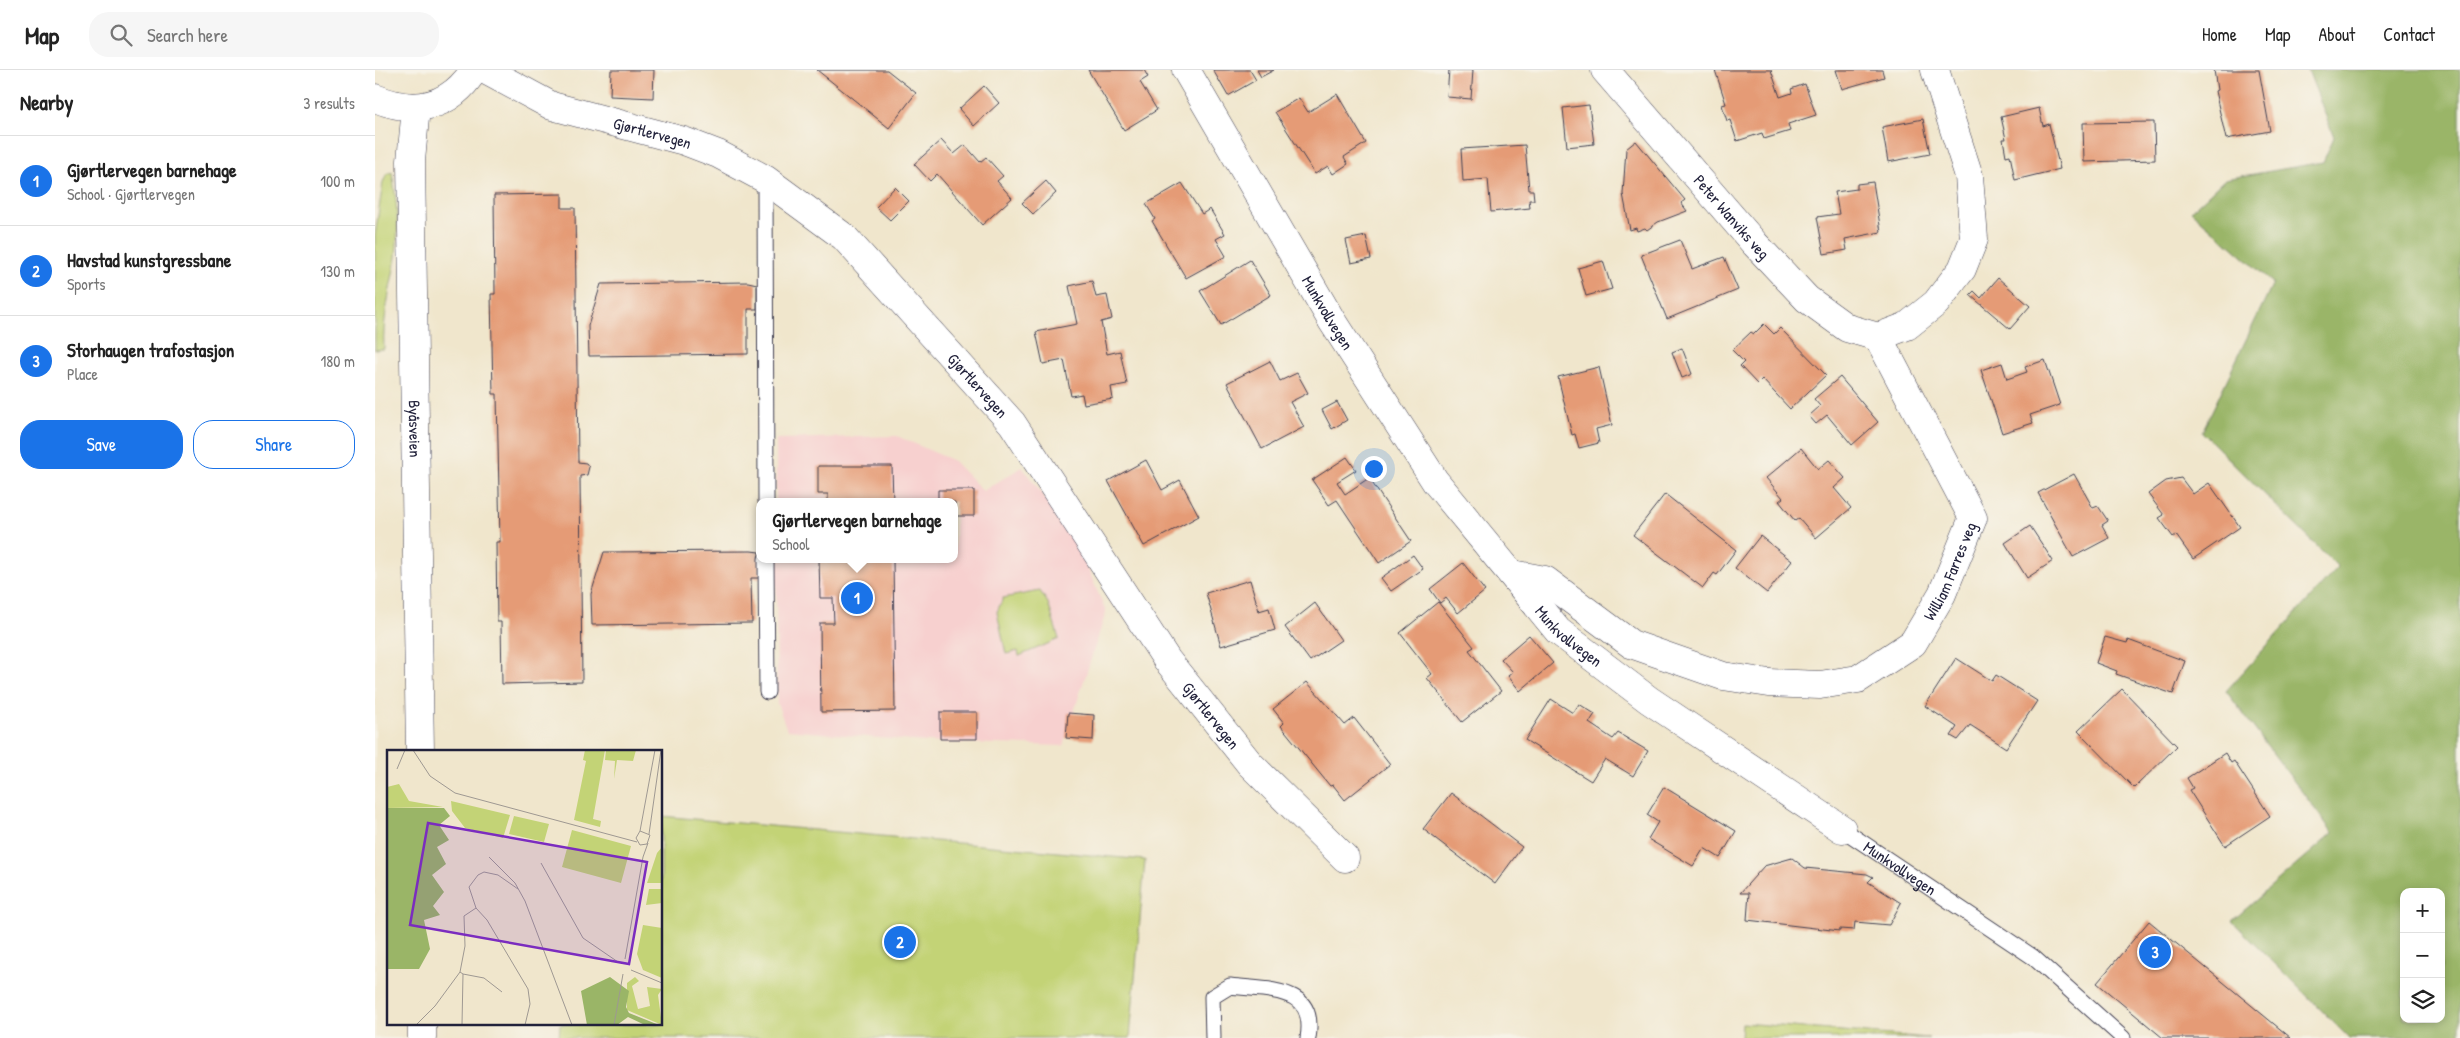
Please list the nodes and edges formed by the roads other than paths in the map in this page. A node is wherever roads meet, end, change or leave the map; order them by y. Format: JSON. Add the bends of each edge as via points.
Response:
{"nodes":[{"id":1,"x":474,"y":70,"type":"edge"},
{"id":2,"x":485,"y":70,"type":"edge"},
{"id":3,"x":1186,"y":70,"type":"edge"},
{"id":4,"x":1605,"y":70,"type":"edge"},
{"id":5,"x":1935,"y":70,"type":"edge"},
{"id":6,"x":375,"y":98,"type":"edge"},
{"id":7,"x":416,"y":108,"type":"junction"},
{"id":8,"x":765,"y":179,"type":"junction"},
{"id":9,"x":1878,"y":337,"type":"junction"},
{"id":10,"x":766,"y":498,"type":"edge"},
{"id":11,"x":766,"y":563,"type":"edge"},
{"id":12,"x":1512,"y":574,"type":"junction"},
{"id":13,"x":767,"y":692,"type":"dead end"},
{"id":14,"x":420,"y":750,"type":"edge"},
{"id":15,"x":1841,"y":828,"type":"joint"},
{"id":16,"x":1345,"y":858,"type":"dead end"},
{"id":17,"x":1213,"y":1038,"type":"edge"},
{"id":18,"x":1309,"y":1038,"type":"edge"},
{"id":19,"x":2123,"y":1038,"type":"edge"}],
"edges":[{"from":1,"to":7,"type":"street","via":[[467,82],[452,95],[435,104]]},
{"from":2,"to":8,"type":"street","name":"Gjørtlervegen","via":[[552,106],[684,141],[718,154]]},
{"from":3,"to":12,"type":"street","name":"Munkvollvegen","via":[[1332,321],[1435,481]]},
{"from":4,"to":9,"type":"street","name":"Peter Wanviks veg","via":[[1755,244],[1807,299],[1847,328]]},
{"from":5,"to":9,"type":"street","via":[[1969,176],[1974,239],[1962,269],[1936,303],[1907,326]]},
{"from":6,"to":7,"type":"street","via":[[394,106]]},
{"from":7,"to":14,"type":"street","name":"Byåsveien","via":[[411,161]]},
{"from":8,"to":10,"type":"lane"},
{"from":8,"to":16,"type":"street","name":"Gjørtlervegen","via":[[845,237],[1012,423],[1167,660],[1250,764]]},
{"from":9,"to":12,"type":"street","name":"William Farres veg","via":[[1973,518],[1941,594],[1913,643],[1857,679],[1820,685],[1769,683],[1723,676],[1631,644],[1545,580]]},
{"from":11,"to":13,"type":"lane"},
{"from":12,"to":15,"type":"street","name":"Munkvollvegen","via":[[1558,631],[1703,738]]},
{"from":15,"to":19,"type":"lane","name":"Munkvollvegen","via":[[2033,958]]},
{"from":17,"to":18,"type":"lane","via":[[1212,997],[1230,986],[1294,994],[1307,1008],[1311,1024]]}]}
